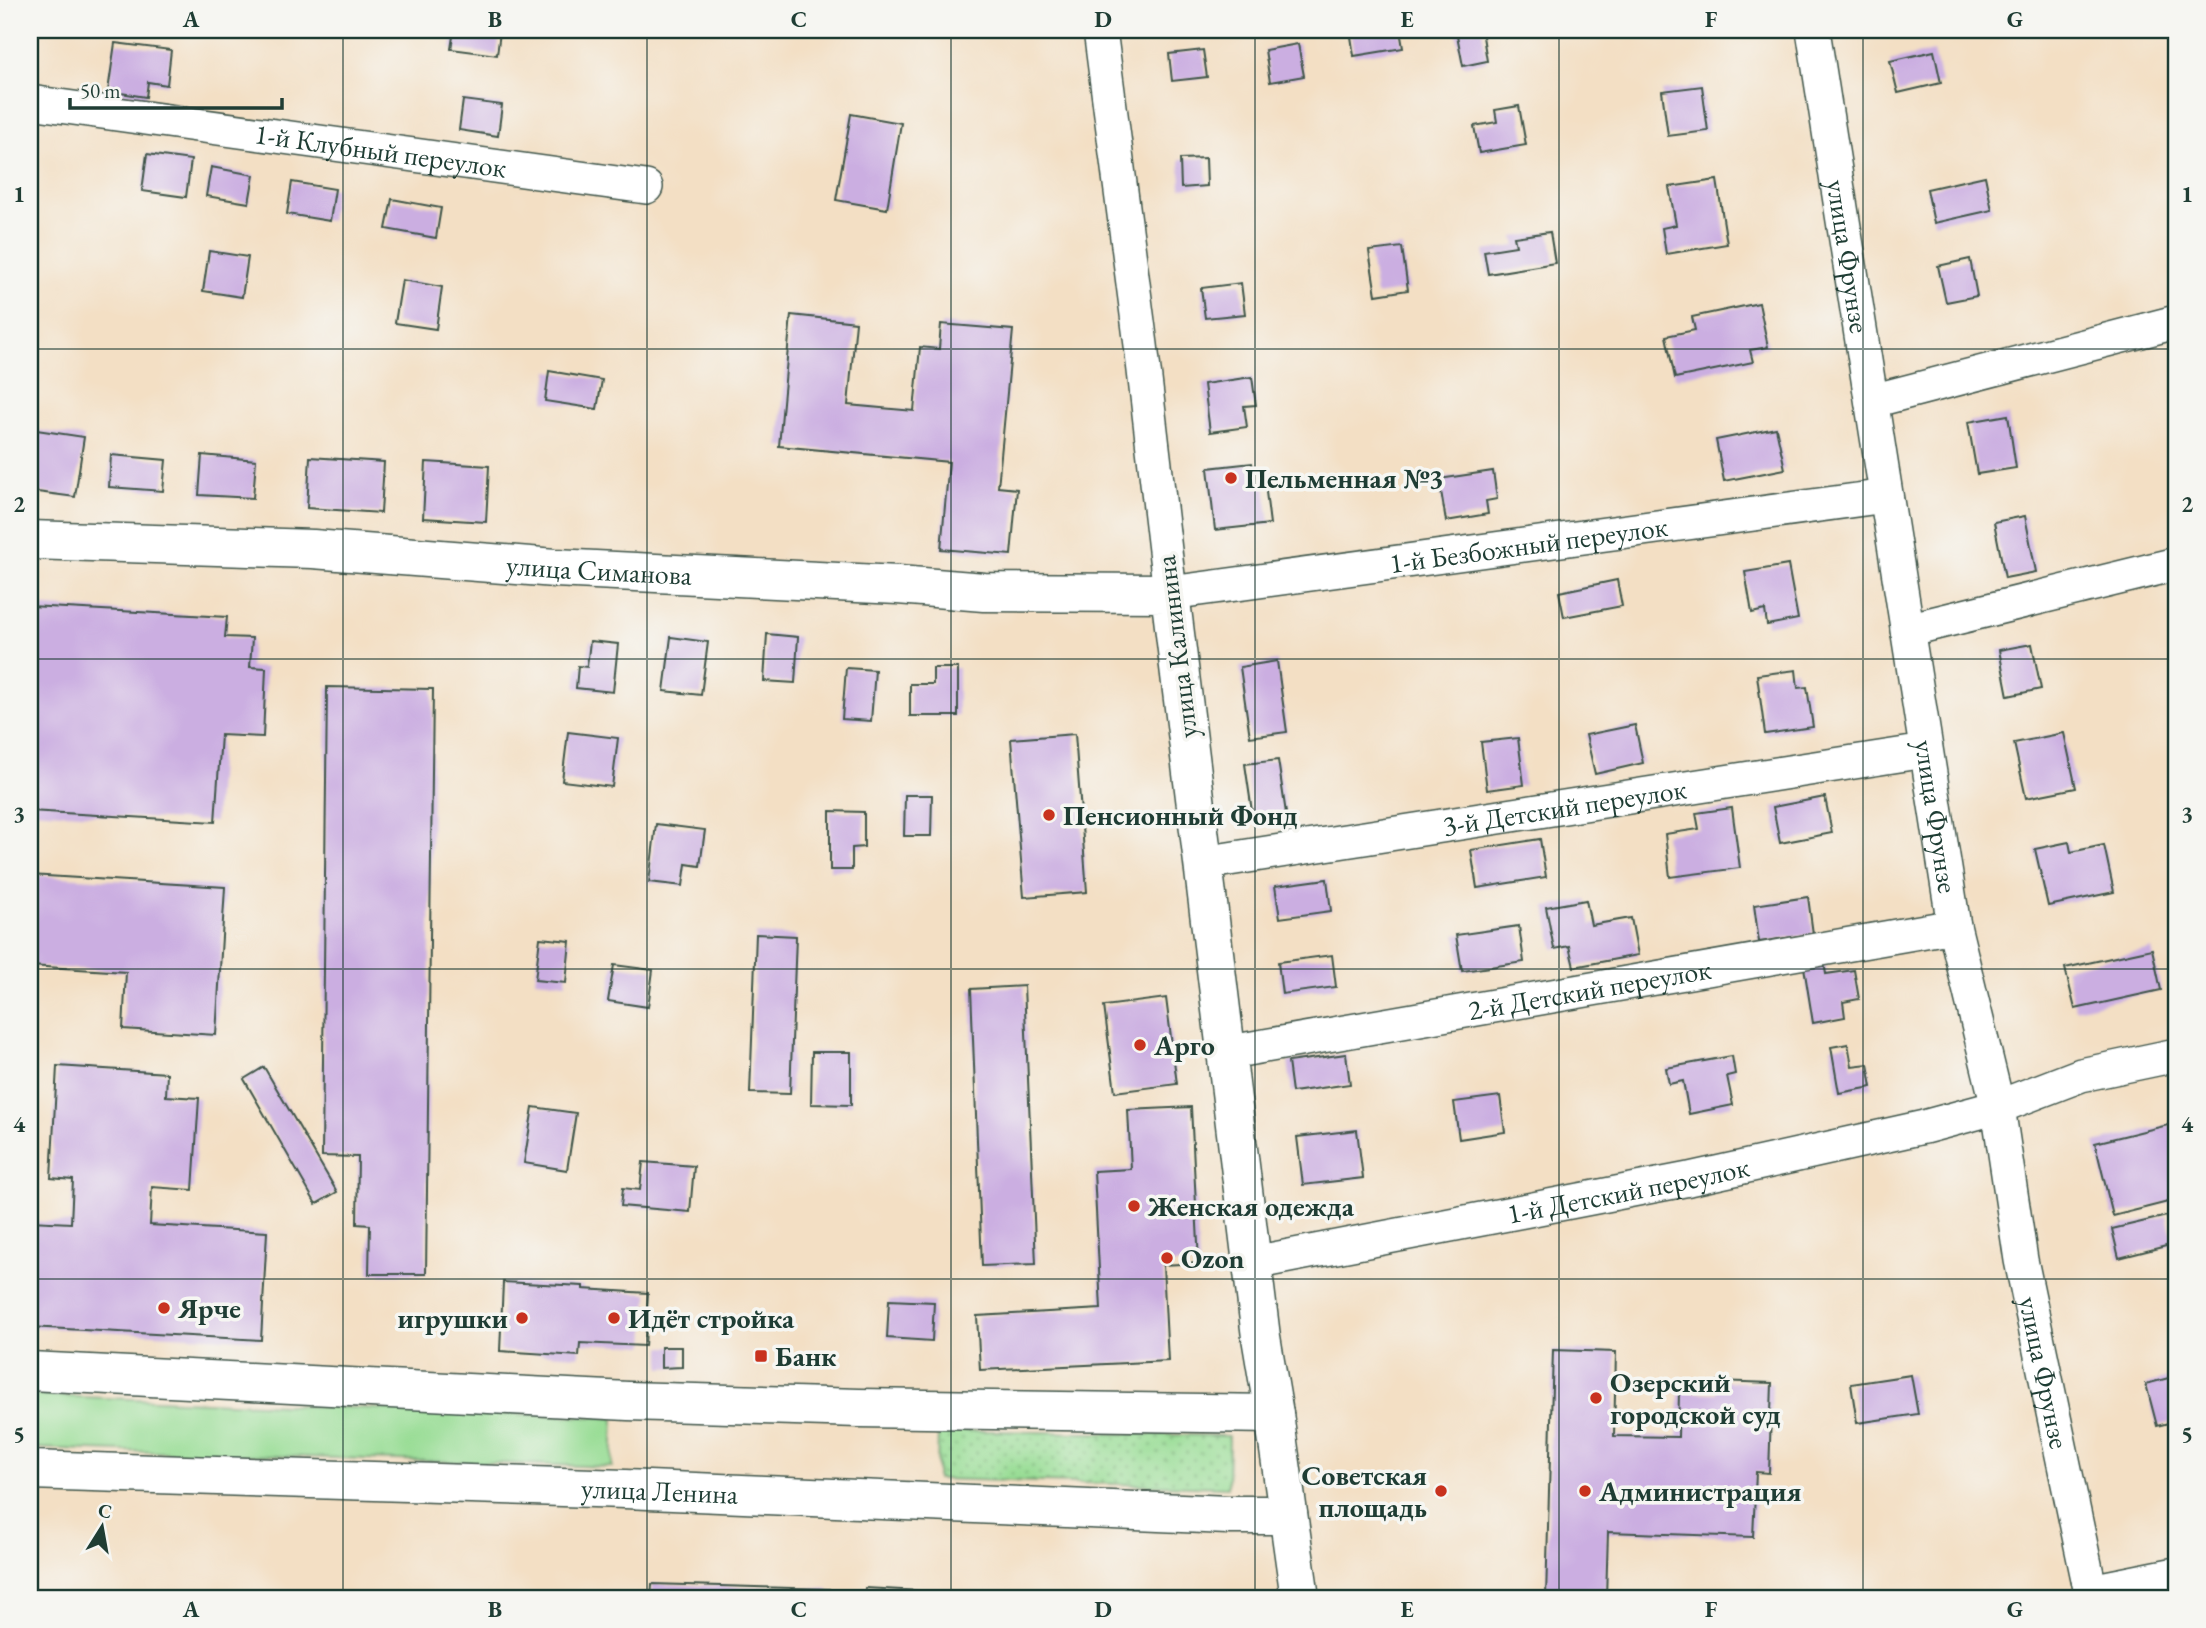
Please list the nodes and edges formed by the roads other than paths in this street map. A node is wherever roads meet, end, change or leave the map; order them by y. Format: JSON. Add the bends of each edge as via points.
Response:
{"nodes":[{"id":1,"x":1100,"y":30,"type":"edge"},
{"id":2,"x":1813,"y":30,"type":"edge"},
{"id":3,"x":30,"y":102,"type":"edge"},
{"id":4,"x":646,"y":187,"type":"dead end"},
{"id":5,"x":2176,"y":321,"type":"edge"},
{"id":6,"x":1872,"y":401,"type":"junction"},
{"id":7,"x":1886,"y":496,"type":"junction"},
{"id":8,"x":30,"y":540,"type":"edge"},
{"id":9,"x":2176,"y":564,"type":"edge"},
{"id":10,"x":1170,"y":593,"type":"junction"},
{"id":11,"x":1907,"y":630,"type":"junction"},
{"id":12,"x":1925,"y":751,"type":"junction"},
{"id":13,"x":1203,"y":863,"type":"junction"},
{"id":14,"x":1954,"y":926,"type":"junction"},
{"id":15,"x":1224,"y":1053,"type":"junction"},
{"id":16,"x":2176,"y":1055,"type":"edge"},
{"id":17,"x":1998,"y":1107,"type":"junction"},
{"id":18,"x":1253,"y":1263,"type":"junction"},
{"id":19,"x":30,"y":1371,"type":"edge"},
{"id":20,"x":1220,"y":1413,"type":"junction"},
{"id":21,"x":1274,"y":1414,"type":"junction"},
{"id":22,"x":30,"y":1470,"type":"edge"},
{"id":23,"x":1228,"y":1515,"type":"junction"},
{"id":24,"x":1288,"y":1516,"type":"junction"},
{"id":25,"x":2176,"y":1574,"type":"edge"},
{"id":26,"x":2092,"y":1595,"type":"edge"},
{"id":27,"x":1300,"y":1598,"type":"edge"}],
"edges":[{"from":1,"to":10,"type":"street","name":"улица Калинина"},
{"from":2,"to":6,"type":"street","name":"улица Фрунзе"},
{"from":3,"to":4,"type":"street","name":"1-й Клубный переулок"},
{"from":5,"to":6,"type":"street"},
{"from":6,"to":7,"type":"street","name":"улица Фрунзе"},
{"from":7,"to":10,"type":"street","name":"1-й Безбожный переулок"},
{"from":7,"to":11,"type":"street","name":"улица Фрунзе"},
{"from":8,"to":10,"type":"main road","name":"улица Симанова","via":[[313,549],[984,593]]},
{"from":9,"to":11,"type":"street"},
{"from":10,"to":13,"type":"main road","name":"улица Калинина"},
{"from":11,"to":12,"type":"street","name":"улица Фрунзе"},
{"from":12,"to":13,"type":"street","name":"3-й Детский переулок"},
{"from":12,"to":14,"type":"street","name":"улица Фрунзе"},
{"from":13,"to":15,"type":"main road","name":"улица Калинина"},
{"from":14,"to":15,"type":"street","name":"2-й Детский переулок"},
{"from":14,"to":17,"type":"street","name":"улица Фрунзе"},
{"from":15,"to":18,"type":"main road","name":"улица Калинина"},
{"from":16,"to":17,"type":"street","name":"1-й Детский переулок","via":[[2081,1075]]},
{"from":17,"to":18,"type":"street","name":"1-й Детский переулок","via":[[1689,1179]]},
{"from":17,"to":26,"type":"street","name":"улица Фрунзе","via":[[2021,1260]]},
{"from":18,"to":21,"type":"main road"},
{"from":19,"to":20,"type":"main road","via":[[628,1401]]},
{"from":20,"to":21,"type":"main road"},
{"from":20,"to":23,"type":"main road","via":[[1257,1440],[1257,1485]]},
{"from":21,"to":24,"type":"main road"},
{"from":22,"to":23,"type":"main road","name":"улица Ленина","via":[[611,1488]]},
{"from":23,"to":24,"type":"main road","name":"улица Ленина"},
{"from":24,"to":27,"type":"main road"},
{"from":25,"to":26,"type":"street"}]}
